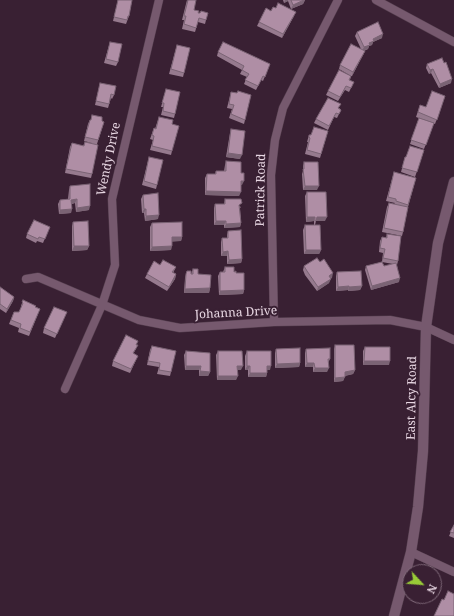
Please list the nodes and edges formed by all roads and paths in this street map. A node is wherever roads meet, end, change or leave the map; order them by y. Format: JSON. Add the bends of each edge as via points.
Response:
{"nodes":[{"id":1,"x":159,"y":0,"type":"edge"},
{"id":2,"x":338,"y":0,"type":"edge"},
{"id":3,"x":376,"y":0,"type":"edge"},
{"id":4,"x":454,"y":42,"type":"edge"},
{"id":5,"x":454,"y":183,"type":"edge"},
{"id":6,"x":26,"y":279,"type":"dead end"},
{"id":7,"x":102,"y":305,"type":"junction"},
{"id":8,"x":274,"y":322,"type":"junction"},
{"id":9,"x":426,"y":327,"type":"junction"},
{"id":10,"x":454,"y":340,"type":"edge"},
{"id":11,"x":65,"y":390,"type":"dead end"},
{"id":12,"x":412,"y":552,"type":"junction"},
{"id":13,"x":454,"y":572,"type":"edge"},
{"id":14,"x":394,"y":616,"type":"edge"}],
"edges":[{"from":1,"to":7,"type":"street","name":"Wendy Drive","via":[[112,198],[115,265]]},
{"from":2,"to":8,"type":"street","name":"Patrick Road","via":[[283,108],[274,140],[270,175]]},
{"from":3,"to":4,"type":"street"},
{"from":5,"to":9,"type":"street","name":"East Alcy Road","via":[[438,242]]},
{"from":6,"to":7,"type":"street","name":"Johanna Drive","via":[[38,277]]},
{"from":7,"to":8,"type":"street","name":"Johanna Drive","via":[[140,320],[180,328]]},
{"from":7,"to":11,"type":"street","name":"Wendy Drive"},
{"from":8,"to":9,"type":"street","name":"Johanna Drive","via":[[390,320]]},
{"from":9,"to":10,"type":"street","name":"Johanna Drive"},
{"from":9,"to":12,"type":"street","name":"East Alcy Road","via":[[423,439]]},
{"from":12,"to":13,"type":"street"},
{"from":12,"to":14,"type":"street","name":"East Alcy Road"}]}
